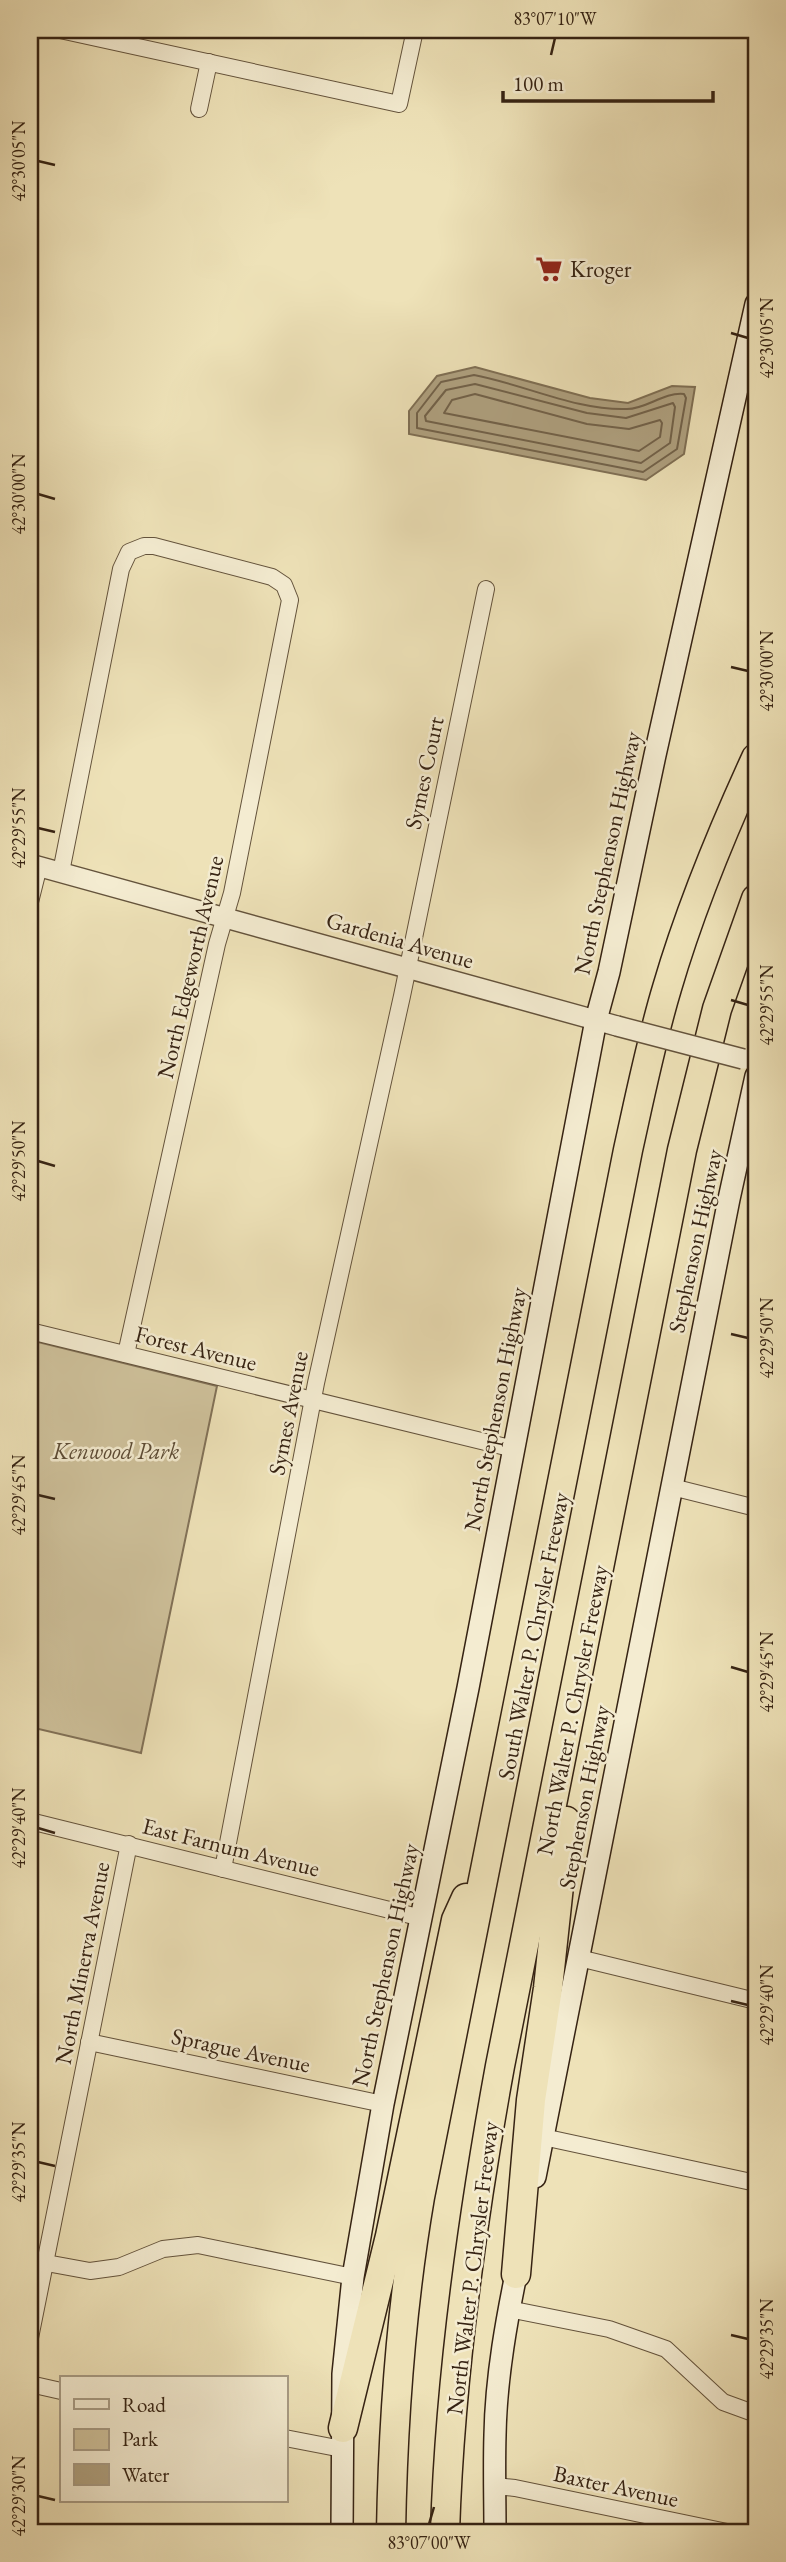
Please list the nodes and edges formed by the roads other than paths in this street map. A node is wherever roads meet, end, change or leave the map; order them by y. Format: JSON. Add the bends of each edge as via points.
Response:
{"nodes":[{"id":1,"x":60,"y":30,"type":"edge"},
{"id":2,"x":415,"y":30,"type":"edge"},
{"id":3,"x":209,"y":62,"type":"junction"},
{"id":4,"x":198,"y":109,"type":"dead end"},
{"id":5,"x":756,"y":304,"type":"edge"},
{"id":6,"x":486,"y":589,"type":"dead end"},
{"id":7,"x":756,"y":758,"type":"edge"},
{"id":8,"x":34,"y":865,"type":"edge"},
{"id":9,"x":61,"y":872,"type":"junction"},
{"id":10,"x":756,"y":899,"type":"edge"},
{"id":11,"x":30,"y":902,"type":"edge"},
{"id":12,"x":224,"y":917,"type":"junction"},
{"id":13,"x":407,"y":967,"type":"junction"},
{"id":14,"x":596,"y":1020,"type":"junction"},
{"id":15,"x":749,"y":1061,"type":"edge"},
{"id":16,"x":756,"y":1076,"type":"edge"},
{"id":17,"x":30,"y":1331,"type":"edge"},
{"id":18,"x":126,"y":1354,"type":"junction"},
{"id":19,"x":313,"y":1400,"type":"junction"},
{"id":20,"x":514,"y":1449,"type":"junction"},
{"id":21,"x":672,"y":1487,"type":"junction"},
{"id":22,"x":756,"y":1508,"type":"edge"},
{"id":23,"x":571,"y":1714,"type":"junction"},
{"id":24,"x":30,"y":1821,"type":"edge"},
{"id":25,"x":492,"y":1841,"type":"junction"},
{"id":26,"x":129,"y":1844,"type":"junction"},
{"id":27,"x":223,"y":1869,"type":"junction"},
{"id":28,"x":422,"y":1918,"type":"junction"},
{"id":29,"x":579,"y":1958,"type":"junction"},
{"id":30,"x":756,"y":2001,"type":"edge"},
{"id":31,"x":89,"y":2042,"type":"junction"},
{"id":32,"x":383,"y":2104,"type":"junction"},
{"id":33,"x":543,"y":2137,"type":"junction"},
{"id":34,"x":756,"y":2183,"type":"edge"},
{"id":35,"x":37,"y":2261,"type":"edge"},
{"id":36,"x":516,"y":2274,"type":"junction"},
{"id":37,"x":353,"y":2277,"type":"junction"},
{"id":38,"x":509,"y":2309,"type":"junction"},
{"id":39,"x":30,"y":2338,"type":"edge"},
{"id":40,"x":30,"y":2384,"type":"edge"},
{"id":41,"x":60,"y":2391,"type":"edge"},
{"id":42,"x":756,"y":2414,"type":"edge"},
{"id":43,"x":287,"y":2438,"type":"edge"},
{"id":44,"x":342,"y":2439,"type":"junction"},
{"id":45,"x":495,"y":2486,"type":"junction"},
{"id":46,"x":342,"y":2532,"type":"edge"},
{"id":47,"x":391,"y":2532,"type":"edge"},
{"id":48,"x":445,"y":2532,"type":"edge"},
{"id":49,"x":495,"y":2532,"type":"edge"},
{"id":50,"x":727,"y":2532,"type":"edge"}],
"edges":[{"from":1,"to":3,"type":"street"},
{"from":2,"to":3,"type":"street","via":[[399,104]]},
{"from":3,"to":4,"type":"street"},
{"from":5,"to":14,"type":"main road","name":"North Stephenson Highway"},
{"from":6,"to":13,"type":"street","name":"Symes Court"},
{"from":7,"to":25,"type":"highway","name":"South Walter P. Chrysler Freeway","via":[[698,897],[653,1038]]},
{"from":8,"to":9,"type":"street","name":"Gardenia Avenue"},
{"from":8,"to":11,"type":"street"},
{"from":9,"to":12,"type":"street","name":"Gardenia Avenue"},
{"from":9,"to":12,"type":"street","name":"North Edgeworth Avenue","via":[[121,569],[129,552],[154,546],[272,577],[288,590],[290,600]]},
{"from":10,"to":23,"type":"highway","name":"North Walter P. Chrysler Freeway","via":[[717,1009],[694,1097]]},
{"from":12,"to":13,"type":"street","name":"Gardenia Avenue"},
{"from":12,"to":18,"type":"street","name":"North Edgeworth Avenue"},
{"from":13,"to":14,"type":"street","name":"Gardenia Avenue"},
{"from":13,"to":19,"type":"street","name":"Symes Avenue"},
{"from":14,"to":15,"type":"street","name":"Gardenia Avenue","bridge":true},
{"from":14,"to":20,"type":"main road","name":"North Stephenson Highway"},
{"from":16,"to":21,"type":"main road","name":"Stephenson Highway"},
{"from":17,"to":18,"type":"street","name":"Forest Avenue"},
{"from":18,"to":19,"type":"street","name":"Forest Avenue"},
{"from":19,"to":20,"type":"street","name":"Forest Avenue"},
{"from":19,"to":27,"type":"street","name":"Symes Avenue"},
{"from":20,"to":28,"type":"main road","name":"North Stephenson Highway"},
{"from":21,"to":22,"type":"street"},
{"from":21,"to":29,"type":"main road","name":"Stephenson Highway"},
{"from":23,"to":36,"type":"highway","via":[[566,1820],[531,2101]]},
{"from":23,"to":48,"type":"highway","name":"North Walter P. Chrysler Freeway","via":[[483,2163],[458,2352]]},
{"from":24,"to":26,"type":"street","name":"East Farnum Avenue"},
{"from":25,"to":44,"type":"highway","via":[[456,1920]]},
{"from":25,"to":47,"type":"highway","name":"South Walter P. Chrysler Freeway","via":[[413,2240],[396,2406]]},
{"from":26,"to":27,"type":"street","name":"East Farnum Avenue"},
{"from":26,"to":31,"type":"street","name":"North Minerva Avenue"},
{"from":27,"to":28,"type":"street","name":"East Farnum Avenue"},
{"from":28,"to":32,"type":"main road","name":"North Stephenson Highway"},
{"from":29,"to":30,"type":"street"},
{"from":29,"to":33,"type":"main road","name":"Stephenson Highway"},
{"from":31,"to":32,"type":"street","name":"Sprague Avenue"},
{"from":31,"to":35,"type":"street","name":"North Minerva Avenue"},
{"from":32,"to":37,"type":"main road","name":"North Stephenson Highway"},
{"from":33,"to":34,"type":"street"},
{"from":33,"to":36,"type":"main road","name":"Stephenson Highway"},
{"from":35,"to":37,"type":"street","via":[[90,2271],[119,2267],[163,2249],[198,2245]]},
{"from":35,"to":39,"type":"street","name":"North Minerva Avenue"},
{"from":36,"to":38,"type":"main road","name":"Stephenson Highway"},
{"from":37,"to":44,"type":"main road","name":"North Stephenson Highway","via":[[342,2374]]},
{"from":38,"to":42,"type":"street","via":[[610,2329],[666,2349],[723,2402]]},
{"from":38,"to":45,"type":"main road","name":"Stephenson Highway","via":[[495,2434]]},
{"from":40,"to":41,"type":"street"},
{"from":43,"to":44,"type":"street"},
{"from":44,"to":46,"type":"main road","name":"North Stephenson Highway"},
{"from":45,"to":49,"type":"main road","name":"Stephenson Highway"},
{"from":45,"to":50,"type":"street","name":"Baxter Avenue"}]}
